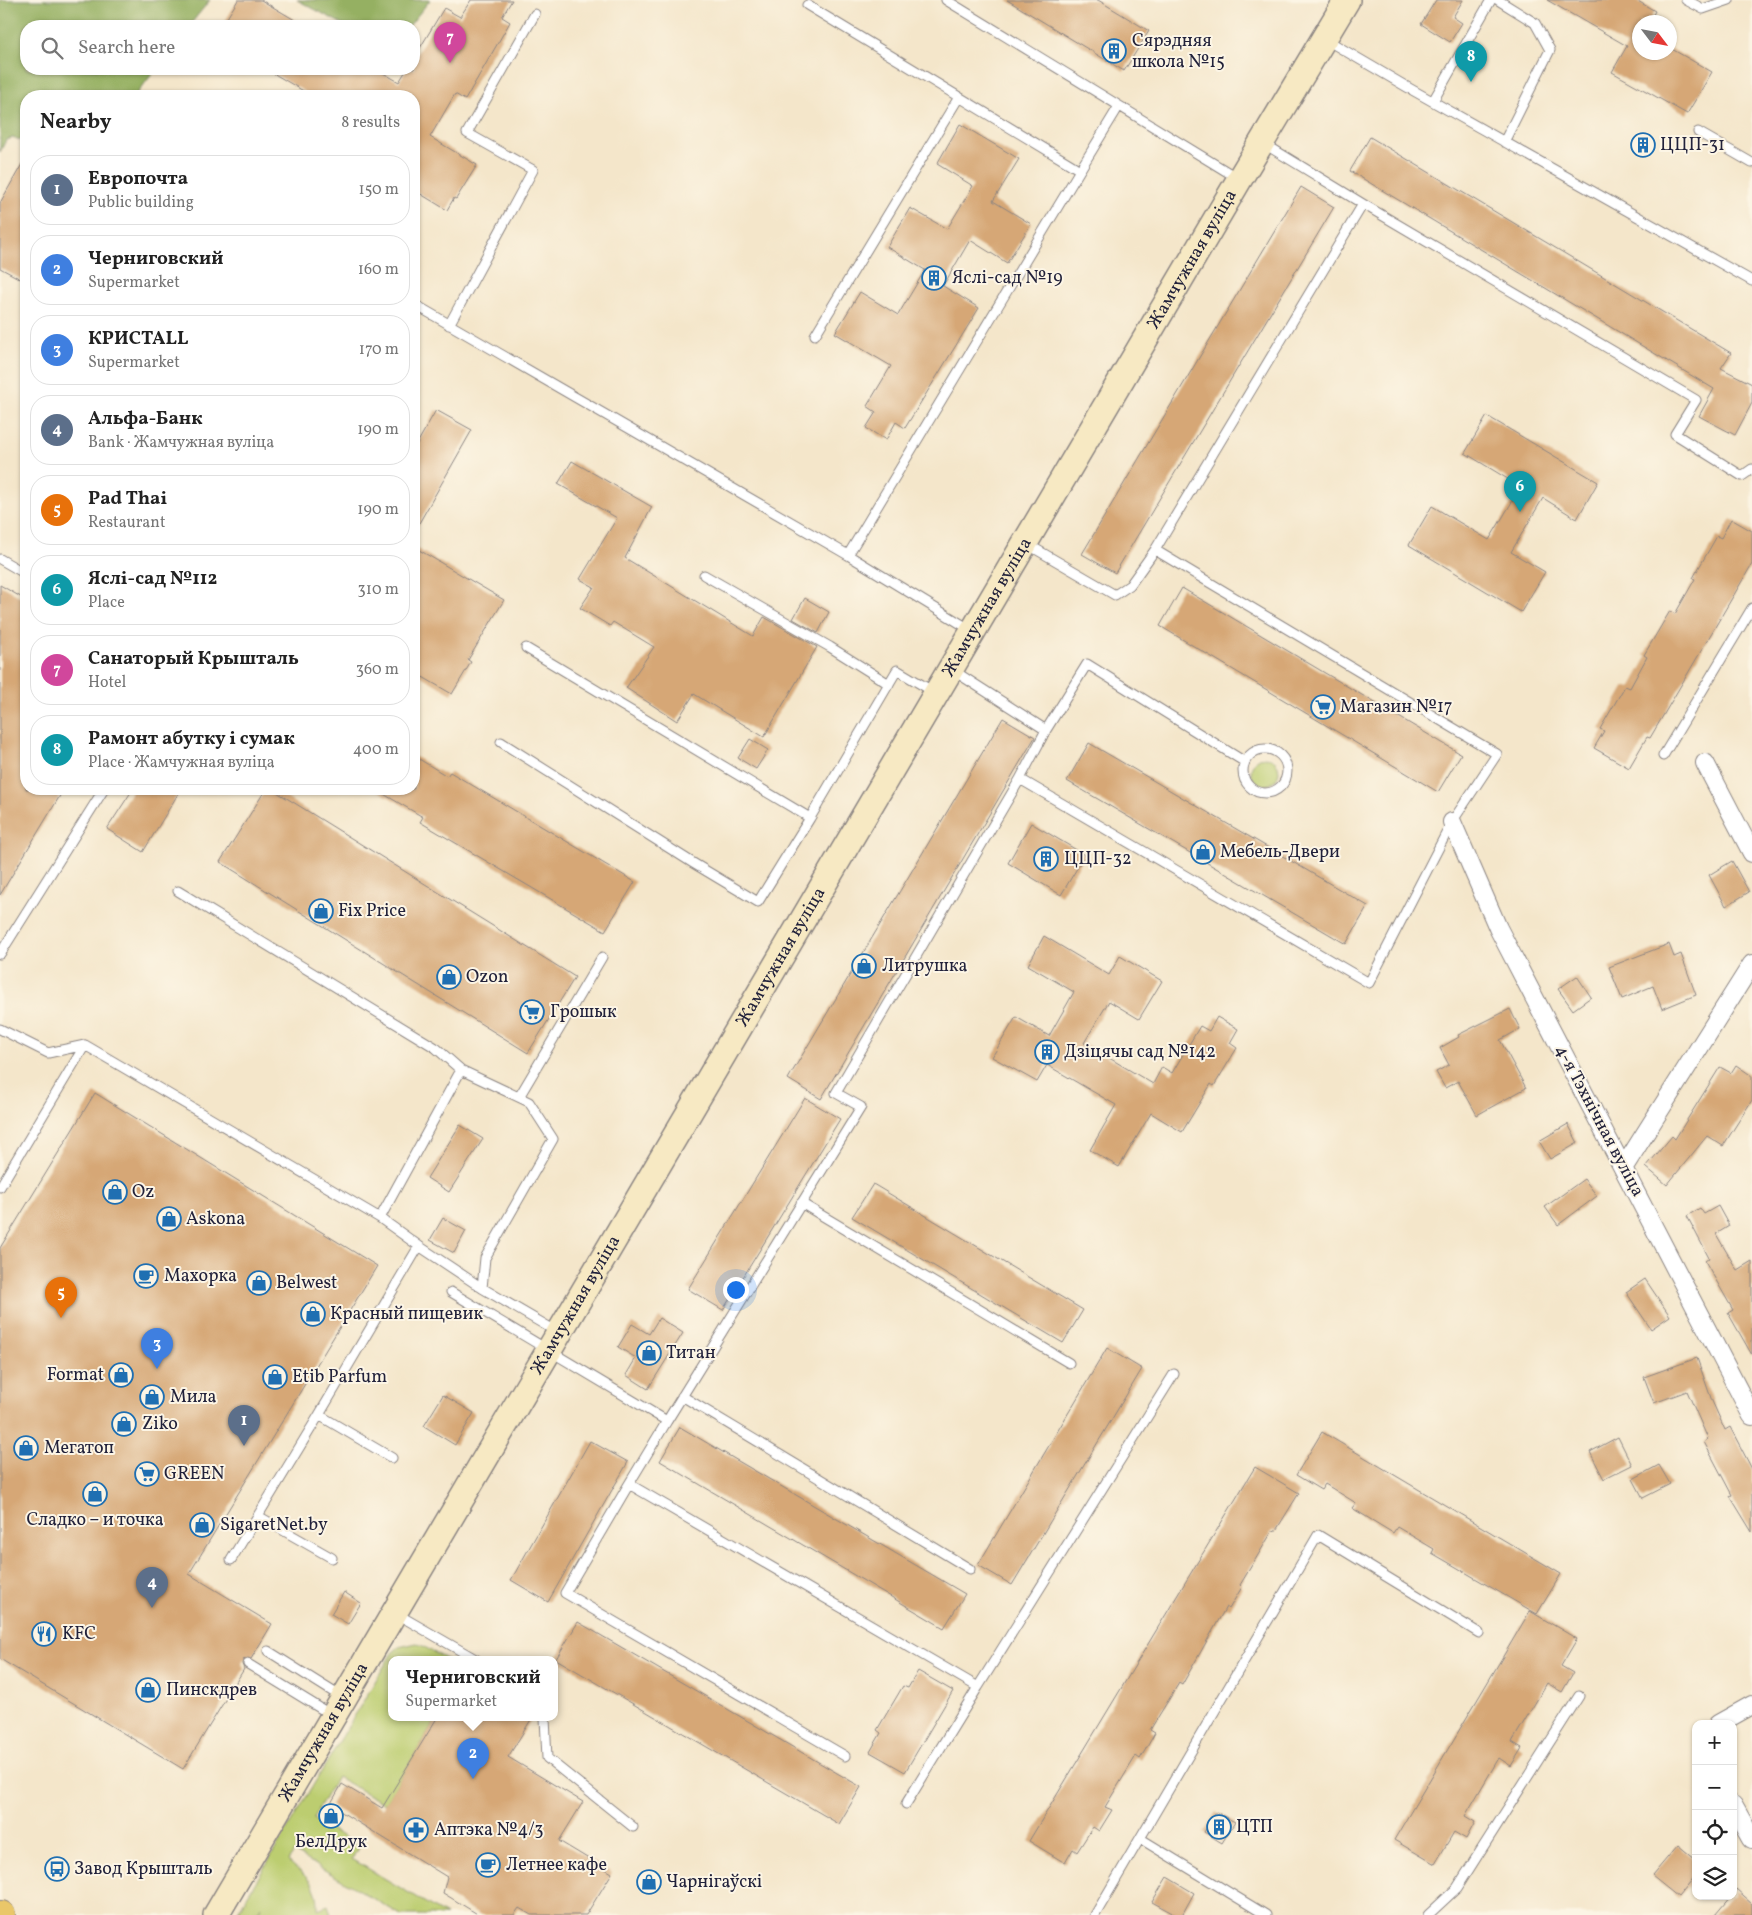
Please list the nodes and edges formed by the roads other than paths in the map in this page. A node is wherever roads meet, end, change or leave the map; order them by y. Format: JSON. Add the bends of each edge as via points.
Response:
{"nodes":[{"id":1,"x":946,"y":0,"type":"edge"},
{"id":2,"x":1347,"y":0,"type":"edge"},
{"id":3,"x":1491,"y":0,"type":"edge"},
{"id":4,"x":1498,"y":0,"type":"edge"},
{"id":5,"x":1686,"y":0,"type":"edge"},
{"id":6,"x":1729,"y":0,"type":"edge"},
{"id":7,"x":807,"y":5,"type":"dead end"},
{"id":8,"x":536,"y":14,"type":"dead end"},
{"id":9,"x":1325,"y":39,"type":"junction"},
{"id":10,"x":959,"y":97,"type":"junction"},
{"id":11,"x":1433,"y":101,"type":"junction"},
{"id":12,"x":1119,"y":106,"type":"junction"},
{"id":13,"x":1698,"y":132,"type":"dead end"},
{"id":14,"x":1262,"y":142,"type":"junction"},
{"id":15,"x":1504,"y":142,"type":"junction"},
{"id":16,"x":1752,"y":163,"type":"edge"},
{"id":17,"x":1080,"y":170,"type":"junction"},
{"id":18,"x":1239,"y":180,"type":"junction"},
{"id":19,"x":1363,"y":204,"type":"junction"},
{"id":20,"x":1752,"y":281,"type":"edge"},
{"id":21,"x":420,"y":308,"type":"edge"},
{"id":22,"x":449,"y":325,"type":"junction"},
{"id":23,"x":815,"y":335,"type":"dead end"},
{"id":24,"x":1752,"y":469,"type":"edge"},
{"id":25,"x":1026,"y":543,"type":"junction"},
{"id":26,"x":1155,"y":550,"type":"junction"},
{"id":27,"x":848,"y":555,"type":"junction"},
{"id":28,"x":0,"y":559,"type":"edge"},
{"id":29,"x":20,"y":571,"type":"edge"},
{"id":30,"x":704,"y":575,"type":"dead end"},
{"id":31,"x":1752,"y":608,"type":"edge"},
{"id":32,"x":974,"y":631,"type":"junction"},
{"id":33,"x":526,"y":648,"type":"dead end"},
{"id":34,"x":951,"y":668,"type":"junction"},
{"id":35,"x":889,"y":684,"type":"junction"},
{"id":36,"x":936,"y":694,"type":"junction"},
{"id":37,"x":1046,"y":730,"type":"junction"},
{"id":38,"x":501,"y":742,"type":"dead end"},
{"id":39,"x":1663,"y":756,"type":"dead end"},
{"id":40,"x":1245,"y":762,"type":"junction"},
{"id":41,"x":1704,"y":763,"type":"dead end"},
{"id":42,"x":1020,"y":779,"type":"junction"},
{"id":43,"x":100,"y":795,"type":"edge"},
{"id":44,"x":810,"y":818,"type":"junction"},
{"id":45,"x":1452,"y":822,"type":"junction"},
{"id":46,"x":1752,"y":852,"type":"edge"},
{"id":47,"x":178,"y":891,"type":"dead end"},
{"id":48,"x":0,"y":954,"type":"edge"},
{"id":49,"x":602,"y":957,"type":"dead end"},
{"id":50,"x":1752,"y":964,"type":"edge"},
{"id":51,"x":0,"y":1029,"type":"edge"},
{"id":52,"x":85,"y":1045,"type":"junction"},
{"id":53,"x":461,"y":1070,"type":"junction"},
{"id":54,"x":519,"y":1097,"type":"junction"},
{"id":55,"x":1624,"y":1167,"type":"junction"},
{"id":56,"x":0,"y":1187,"type":"edge"},
{"id":57,"x":802,"y":1203,"type":"junction"},
{"id":58,"x":380,"y":1218,"type":"junction"},
{"id":59,"x":419,"y":1246,"type":"junction"},
{"id":60,"x":482,"y":1288,"type":"junction"},
{"id":61,"x":451,"y":1292,"type":"dead end"},
{"id":62,"x":554,"y":1342,"type":"junction"},
{"id":63,"x":1070,"y":1363,"type":"dead end"},
{"id":64,"x":1174,"y":1374,"type":"dead end"},
{"id":65,"x":682,"y":1396,"type":"junction"},
{"id":66,"x":319,"y":1415,"type":"junction"},
{"id":67,"x":1752,"y":1416,"type":"edge"},
{"id":68,"x":666,"y":1421,"type":"junction"},
{"id":69,"x":392,"y":1458,"type":"dead end"},
{"id":70,"x":629,"y":1484,"type":"junction"},
{"id":71,"x":258,"y":1516,"type":"junction"},
{"id":72,"x":332,"y":1558,"type":"dead end"},
{"id":73,"x":231,"y":1560,"type":"dead end"},
{"id":74,"x":970,"y":1569,"type":"dead end"},
{"id":75,"x":395,"y":1612,"type":"junction"},
{"id":76,"x":1479,"y":1632,"type":"dead end"},
{"id":77,"x":268,"y":1651,"type":"dead end"},
{"id":78,"x":470,"y":1656,"type":"edge"},
{"id":79,"x":248,"y":1664,"type":"dead end"},
{"id":80,"x":978,"y":1687,"type":"junction"},
{"id":81,"x":1579,"y":1696,"type":"dead end"},
{"id":82,"x":1752,"y":1705,"type":"edge"},
{"id":83,"x":338,"y":1707,"type":"junction"},
{"id":84,"x":1725,"y":1720,"type":"edge"},
{"id":85,"x":545,"y":1721,"type":"edge"},
{"id":86,"x":845,"y":1756,"type":"dead end"},
{"id":87,"x":906,"y":1804,"type":"dead end"},
{"id":88,"x":1736,"y":1810,"type":"edge"},
{"id":89,"x":633,"y":1827,"type":"dead end"},
{"id":90,"x":1140,"y":1839,"type":"junction"},
{"id":91,"x":1752,"y":1839,"type":"edge"},
{"id":92,"x":216,"y":1915,"type":"edge"},
{"id":93,"x":1095,"y":1915,"type":"edge"},
{"id":94,"x":1266,"y":1915,"type":"edge"},
{"id":95,"x":1428,"y":1915,"type":"edge"}],
"edges":[{"from":1,"to":12,"type":"lane"},
{"from":2,"to":9,"type":"main road","name":"Жамчужная вуліца"},
{"from":3,"to":11,"type":"lane"},
{"from":4,"to":15,"type":"lane","via":[[1535,24],[1550,50]]},
{"from":5,"to":6,"type":"lane","via":[[1703,9]]},
{"from":7,"to":10,"type":"lane"},
{"from":8,"to":22,"type":"lane","via":[[467,133],[533,170]]},
{"from":9,"to":11,"type":"lane"},
{"from":9,"to":14,"type":"main road","name":"Жамчужная вуліца"},
{"from":10,"to":17,"type":"lane"},
{"from":10,"to":23,"type":"lane"},
{"from":11,"to":15,"type":"lane"},
{"from":12,"to":17,"type":"lane"},
{"from":12,"to":18,"type":"lane"},
{"from":13,"to":16,"type":"lane"},
{"from":14,"to":18,"type":"main road","name":"Жамчужная вуліца"},
{"from":14,"to":19,"type":"lane"},
{"from":15,"to":20,"type":"lane"},
{"from":17,"to":27,"type":"lane"},
{"from":18,"to":25,"type":"main road","name":"Жамчужная вуліца"},
{"from":19,"to":24,"type":"lane","via":[[1696,400],[1675,434],[1742,476]]},
{"from":19,"to":26,"type":"lane"},
{"from":21,"to":22,"type":"lane"},
{"from":22,"to":27,"type":"lane"},
{"from":25,"to":26,"type":"lane","via":[[1115,595],[1130,585]]},
{"from":25,"to":32,"type":"main road","name":"Жамчужная вуліца"},
{"from":26,"to":45,"type":"lane","via":[[1497,754]]},
{"from":27,"to":32,"type":"lane"},
{"from":28,"to":29,"type":"lane"},
{"from":30,"to":35,"type":"lane"},
{"from":31,"to":39,"type":"lane"},
{"from":32,"to":34,"type":"main road","name":"Жамчужная вуліца"},
{"from":33,"to":44,"type":"lane"},
{"from":34,"to":36,"type":"main road","name":"Жамчужная вуліца"},
{"from":34,"to":37,"type":"lane"},
{"from":35,"to":36,"type":"lane","via":[[897,670]]},
{"from":35,"to":44,"type":"lane"},
{"from":36,"to":62,"type":"main road","name":"Жамчужная вуліца"},
{"from":37,"to":40,"type":"lane","via":[[1087,664]]},
{"from":37,"to":42,"type":"lane"},
{"from":38,"to":44,"type":"lane","via":[[758,902]]},
{"from":40,"to":40,"type":"lane","via":[[1243,772],[1247,783],[1257,791],[1265,793],[1278,789],[1287,775],[1284,760],[1273,750],[1253,752]]},
{"from":41,"to":46,"type":"street"},
{"from":42,"to":45,"type":"lane","via":[[1369,983]]},
{"from":42,"to":57,"type":"lane","via":[[836,1093],[861,1107]]},
{"from":43,"to":48,"type":"lane"},
{"from":45,"to":55,"type":"street","name":"4-я Тэхнічная вуліца","via":[[1498,928]]},
{"from":47,"to":53,"type":"lane","via":[[436,1048]]},
{"from":49,"to":54,"type":"lane"},
{"from":50,"to":55,"type":"street"},
{"from":51,"to":52,"type":"lane","via":[[48,1053]]},
{"from":52,"to":56,"type":"lane"},
{"from":52,"to":58,"type":"lane"},
{"from":53,"to":54,"type":"lane"},
{"from":53,"to":58,"type":"lane"},
{"from":54,"to":60,"type":"lane","via":[[529,1102],[553,1139],[485,1258]]},
{"from":55,"to":67,"type":"street","name":"4-я Тэхнічная вуліца"},
{"from":57,"to":63,"type":"lane"},
{"from":57,"to":65,"type":"lane"},
{"from":58,"to":59,"type":"lane"},
{"from":59,"to":60,"type":"lane"},
{"from":59,"to":66,"type":"lane"},
{"from":60,"to":62,"type":"lane"},
{"from":61,"to":62,"type":"lane"},
{"from":62,"to":68,"type":"lane"},
{"from":62,"to":75,"type":"main road","name":"Жамчужная вуліца"},
{"from":64,"to":80,"type":"lane"},
{"from":65,"to":68,"type":"lane"},
{"from":65,"to":74,"type":"lane"},
{"from":66,"to":69,"type":"lane"},
{"from":66,"to":71,"type":"lane"},
{"from":68,"to":70,"type":"lane"},
{"from":70,"to":80,"type":"lane"},
{"from":70,"to":86,"type":"lane","via":[[565,1593]]},
{"from":71,"to":72,"type":"lane"},
{"from":71,"to":73,"type":"lane"},
{"from":75,"to":78,"type":"lane"},
{"from":75,"to":83,"type":"main road","name":"Жамчужная вуліца"},
{"from":76,"to":90,"type":"lane","via":[[1318,1535]]},
{"from":77,"to":83,"type":"lane"},
{"from":79,"to":83,"type":"lane"},
{"from":80,"to":87,"type":"lane"},
{"from":81,"to":95,"type":"lane","via":[[1457,1888]]},
{"from":82,"to":84,"type":"street"},
{"from":83,"to":92,"type":"main road","name":"Жамчужная вуліца"},
{"from":85,"to":89,"type":"lane","via":[[547,1758]]},
{"from":88,"to":91,"type":"street"},
{"from":90,"to":93,"type":"lane"},
{"from":90,"to":94,"type":"lane"}]}
